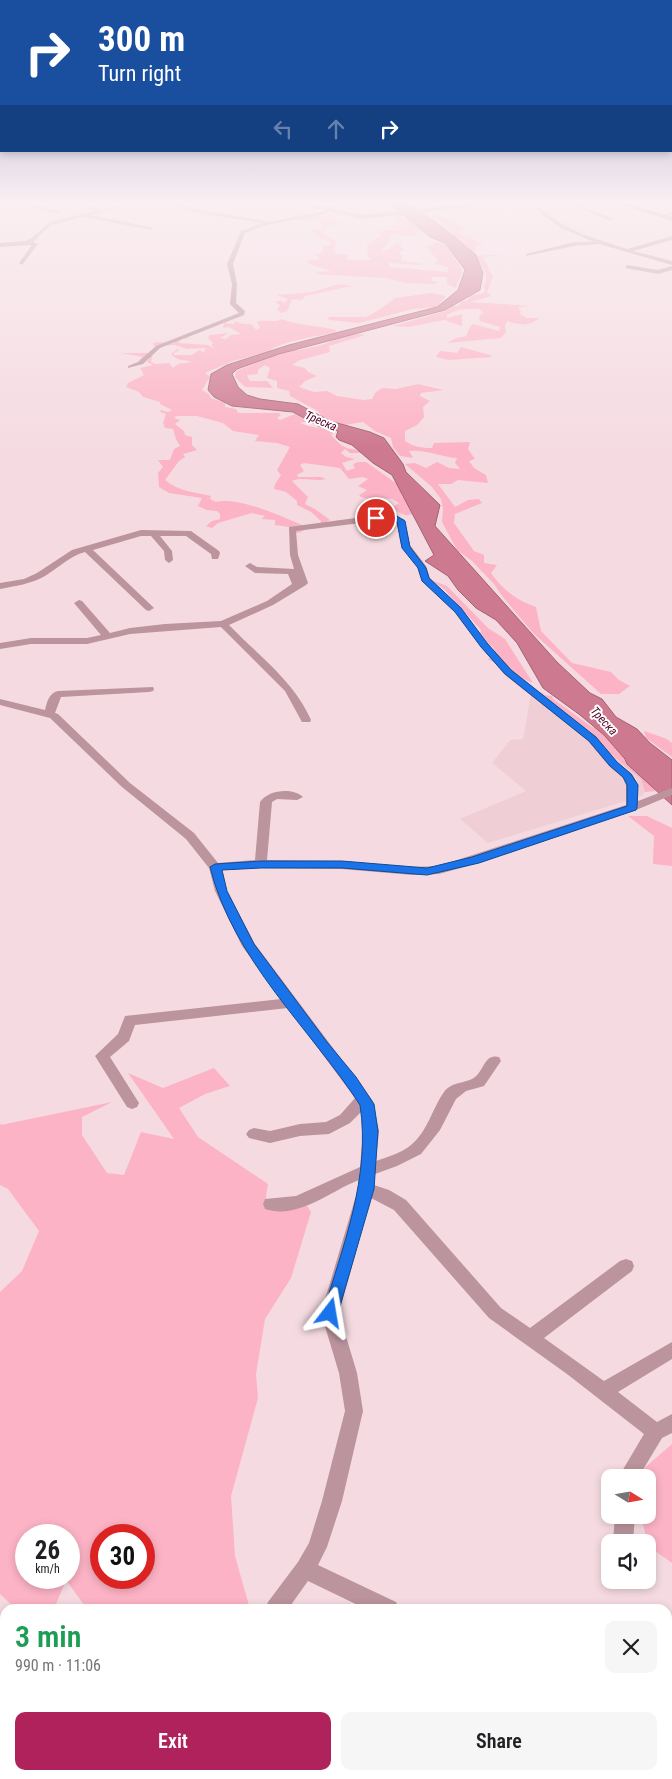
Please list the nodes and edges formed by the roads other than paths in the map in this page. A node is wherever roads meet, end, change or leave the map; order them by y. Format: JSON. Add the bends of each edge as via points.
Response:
{"nodes":[{"id":1,"x":235,"y":284,"type":"edge"},
{"id":2,"x":130,"y":367,"type":"dead end"},
{"id":3,"x":154,"y":534,"type":"junction"},
{"id":4,"x":87,"y":549,"type":"junction"},
{"id":5,"x":215,"y":557,"type":"dead end"},
{"id":6,"x":169,"y":560,"type":"dead end"},
{"id":7,"x":250,"y":566,"type":"dead end"},
{"id":8,"x":297,"y":585,"type":"junction"},
{"id":9,"x":0,"y":586,"type":"edge"},
{"id":10,"x":78,"y":603,"type":"dead end"},
{"id":11,"x":149,"y":608,"type":"dead end"},
{"id":12,"x":223,"y":624,"type":"junction"},
{"id":13,"x":107,"y":636,"type":"junction"},
{"id":14,"x":0,"y":646,"type":"edge"},
{"id":15,"x":149,"y":689,"type":"dead end"},
{"id":16,"x":0,"y":702,"type":"edge"},
{"id":17,"x":49,"y":714,"type":"junction"},
{"id":18,"x":306,"y":720,"type":"dead end"},
{"id":19,"x":672,"y":791,"type":"edge"},
{"id":20,"x":297,"y":797,"type":"dead end"},
{"id":21,"x":632,"y":808,"type":"junction"},
{"id":22,"x":261,"y":864,"type":"junction"},
{"id":23,"x":215,"y":867,"type":"junction"},
{"id":24,"x":291,"y":1003,"type":"junction"},
{"id":25,"x":494,"y":1061,"type":"dead end"},
{"id":26,"x":363,"y":1099,"type":"junction"},
{"id":27,"x":132,"y":1103,"type":"dead end"},
{"id":28,"x":254,"y":1134,"type":"dead end"},
{"id":29,"x":369,"y":1169,"type":"junction"},
{"id":30,"x":366,"y":1189,"type":"junction"},
{"id":31,"x":271,"y":1204,"type":"dead end"},
{"id":32,"x":626,"y":1266,"type":"dead end"},
{"id":33,"x":530,"y":1338,"type":"junction"},
{"id":34,"x":672,"y":1350,"type":"edge"},
{"id":35,"x":602,"y":1392,"type":"junction"},
{"id":36,"x":664,"y":1428,"type":"edge"},
{"id":37,"x":634,"y":1469,"type":"edge"},
{"id":38,"x":305,"y":1569,"type":"junction"},
{"id":39,"x":279,"y":1604,"type":"edge"},
{"id":40,"x":378,"y":1604,"type":"edge"}],
"edges":[{"from":1,"to":2,"type":"street","via":[[233,304],[242,314],[158,347],[147,359]]},
{"from":3,"to":4,"type":"street","via":[[140,534]]},
{"from":3,"to":5,"type":"street","via":[[188,533],[212,549]]},
{"from":3,"to":6,"type":"street","via":[[168,551]]},
{"from":4,"to":9,"type":"street","via":[[26,581]]},
{"from":4,"to":11,"type":"street"},
{"from":7,"to":8,"type":"street","via":[[260,571],[292,571]]},
{"from":8,"to":12,"type":"street","via":[[270,603]]},
{"from":8,"to":21,"type":"street","via":[[303,583],[294,556],[292,529],[385,517],[401,521],[406,548],[422,568],[425,579],[458,610],[508,672],[592,739],[628,776],[632,785]]},
{"from":10,"to":13,"type":"street"},
{"from":12,"to":13,"type":"street","via":[[165,626]]},
{"from":12,"to":18,"type":"street","via":[[289,689]]},
{"from":13,"to":14,"type":"street"},
{"from":15,"to":17,"type":"street","via":[[58,694]]},
{"from":16,"to":17,"type":"street"},
{"from":17,"to":23,"type":"street","via":[[126,784],[177,824]]},
{"from":19,"to":21,"type":"street"},
{"from":20,"to":22,"type":"street","via":[[275,795],[268,798]]},
{"from":21,"to":22,"type":"street","via":[[475,860],[427,872],[342,865]]},
{"from":22,"to":23,"type":"street"},
{"from":23,"to":24,"type":"street","via":[[221,891],[249,946]]},
{"from":24,"to":26,"type":"street"},
{"from":24,"to":27,"type":"street","via":[[130,1020],[124,1037],[102,1056]]},
{"from":25,"to":29,"type":"street","via":[[479,1082],[461,1087],[450,1095],[435,1126],[416,1150]]},
{"from":26,"to":28,"type":"street","via":[[345,1119],[329,1128],[270,1137]]},
{"from":26,"to":29,"type":"street","via":[[367,1104],[371,1131]]},
{"from":29,"to":30,"type":"street"},
{"from":29,"to":31,"type":"street","via":[[298,1202]]},
{"from":30,"to":33,"type":"street","via":[[400,1205],[495,1313]]},
{"from":30,"to":38,"type":"street","via":[[330,1313],[348,1373],[354,1411],[332,1501],[317,1547]]},
{"from":32,"to":33,"type":"street"},
{"from":33,"to":35,"type":"street"},
{"from":34,"to":35,"type":"street"},
{"from":35,"to":36,"type":"street"},
{"from":36,"to":37,"type":"street"},
{"from":38,"to":39,"type":"street"},
{"from":38,"to":40,"type":"street"}]}
